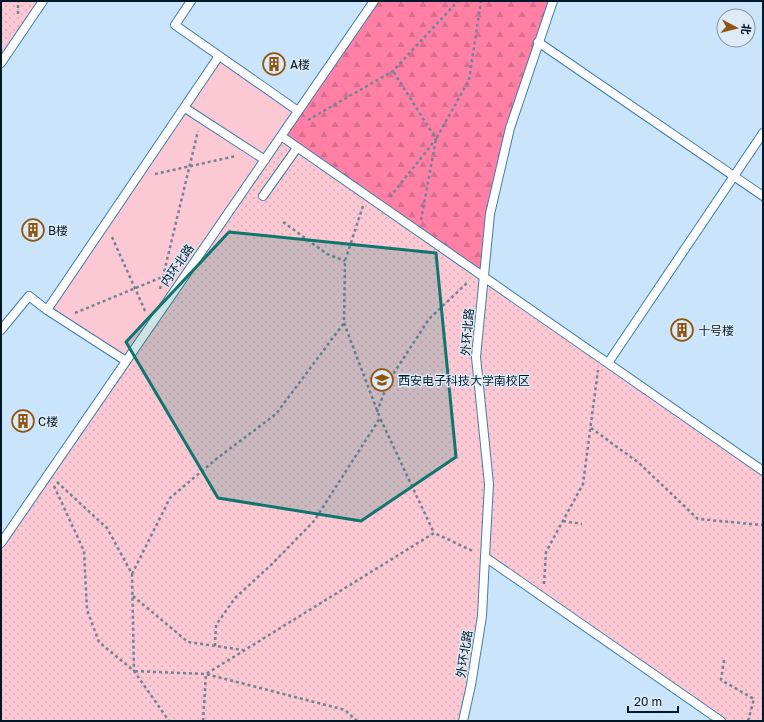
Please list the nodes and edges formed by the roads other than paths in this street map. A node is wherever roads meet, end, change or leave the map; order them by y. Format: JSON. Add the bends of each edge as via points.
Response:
{"nodes":[{"id":1,"x":43,"y":1,"type":"edge"},
{"id":2,"x":191,"y":1,"type":"edge"},
{"id":3,"x":374,"y":1,"type":"edge"},
{"id":4,"x":553,"y":1,"type":"edge"},
{"id":5,"x":538,"y":42,"type":"junction"},
{"id":6,"x":219,"y":56,"type":"junction"},
{"id":7,"x":1,"y":63,"type":"edge"},
{"id":8,"x":185,"y":108,"type":"junction"},
{"id":9,"x":298,"y":111,"type":"junction"},
{"id":10,"x":763,"y":133,"type":"edge"},
{"id":11,"x":281,"y":136,"type":"junction"},
{"id":12,"x":297,"y":148,"type":"junction"},
{"id":13,"x":264,"y":160,"type":"junction"},
{"id":14,"x":735,"y":175,"type":"junction"},
{"id":15,"x":263,"y":196,"type":"dead end"},
{"id":16,"x":763,"y":196,"type":"edge"},
{"id":17,"x":485,"y":279,"type":"junction"},
{"id":18,"x":47,"y":310,"type":"junction"},
{"id":19,"x":1,"y":330,"type":"edge"},
{"id":20,"x":126,"y":361,"type":"junction"},
{"id":21,"x":608,"y":363,"type":"junction"},
{"id":22,"x":763,"y":471,"type":"edge"},
{"id":23,"x":1,"y":543,"type":"edge"},
{"id":24,"x":485,"y":557,"type":"junction"},
{"id":25,"x":463,"y":721,"type":"edge"},
{"id":26,"x":721,"y":721,"type":"edge"}],
"edges":[{"from":1,"to":7,"type":"lane"},
{"from":2,"to":6,"type":"lane","via":[[175,25]]},
{"from":3,"to":9,"type":"lane","name":"内环北路"},
{"from":4,"to":5,"type":"lane","name":"外环北路"},
{"from":5,"to":14,"type":"lane"},
{"from":5,"to":17,"type":"lane","name":"外环北路","via":[[510,128],[492,207]]},
{"from":6,"to":8,"type":"lane"},
{"from":6,"to":9,"type":"lane"},
{"from":8,"to":13,"type":"lane"},
{"from":8,"to":18,"type":"lane"},
{"from":9,"to":11,"type":"lane","name":"内环北路"},
{"from":10,"to":14,"type":"lane"},
{"from":11,"to":12,"type":"lane"},
{"from":11,"to":13,"type":"lane","name":"内环北路"},
{"from":12,"to":15,"type":"lane"},
{"from":12,"to":17,"type":"lane"},
{"from":13,"to":20,"type":"lane","name":"内环北路"},
{"from":14,"to":16,"type":"lane"},
{"from":14,"to":21,"type":"lane"},
{"from":17,"to":21,"type":"lane"},
{"from":17,"to":24,"type":"lane","name":"外环北路","via":[[476,357],[489,484]]},
{"from":18,"to":19,"type":"lane","via":[[29,296]]},
{"from":18,"to":20,"type":"lane"},
{"from":20,"to":23,"type":"lane","name":"内环北路"},
{"from":21,"to":22,"type":"lane"},
{"from":24,"to":25,"type":"lane","name":"外环北路","via":[[482,616]]},
{"from":24,"to":26,"type":"lane"}]}
